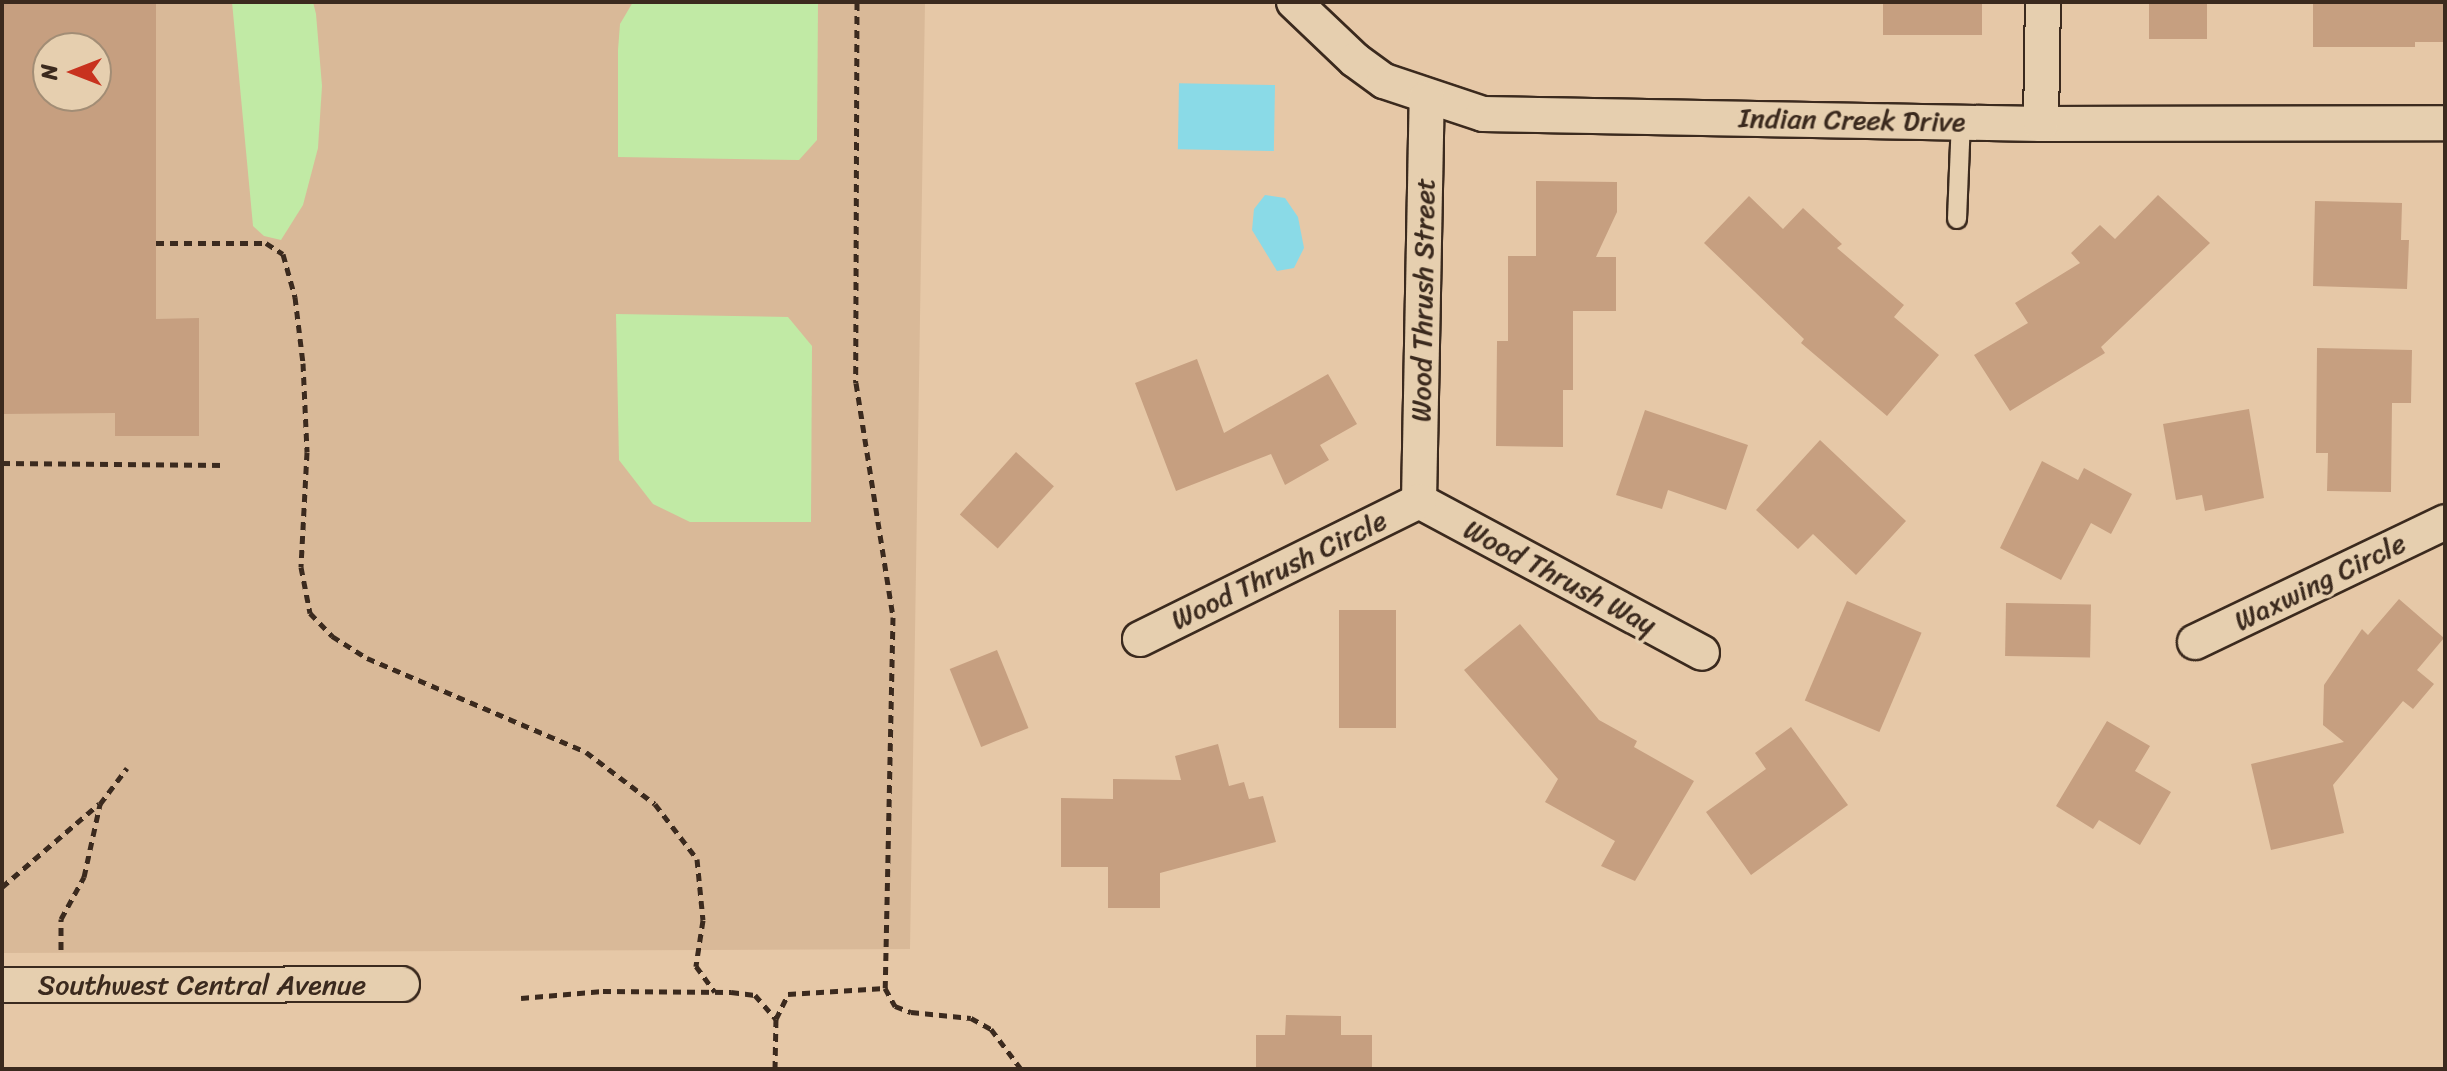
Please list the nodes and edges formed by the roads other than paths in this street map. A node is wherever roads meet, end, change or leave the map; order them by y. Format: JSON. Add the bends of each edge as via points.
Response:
{"nodes":[{"id":1,"x":1294,"y":2,"type":"edge"},
{"id":2,"x":2043,"y":2,"type":"edge"},
{"id":3,"x":1427,"y":98,"type":"junction"},
{"id":4,"x":1961,"y":121,"type":"junction"},
{"id":5,"x":2445,"y":123,"type":"edge"},
{"id":6,"x":2041,"y":124,"type":"junction"},
{"id":7,"x":1957,"y":219,"type":"dead end"},
{"id":8,"x":1419,"y":501,"type":"junction"},
{"id":9,"x":2445,"y":522,"type":"edge"},
{"id":10,"x":1140,"y":639,"type":"dead end"},
{"id":11,"x":2195,"y":642,"type":"dead end"},
{"id":12,"x":1702,"y":653,"type":"dead end"},
{"id":13,"x":402,"y":984,"type":"dead end"},
{"id":14,"x":2,"y":985,"type":"edge"}],
"edges":[{"from":1,"to":3,"type":"street","name":"Indian Creek Drive","via":[[1384,81]]},
{"from":2,"to":6,"type":"street"},
{"from":3,"to":4,"type":"street","name":"Indian Creek Drive","via":[[1483,114],[1540,119]]},
{"from":3,"to":8,"type":"street","name":"Wood Thrush Street"},
{"from":4,"to":6,"type":"street","name":"Indian Creek Drive"},
{"from":4,"to":7,"type":"lane"},
{"from":5,"to":6,"type":"street","name":"Indian Creek Drive"},
{"from":8,"to":10,"type":"street","name":"Wood Thrush Circle"},
{"from":8,"to":12,"type":"street","name":"Wood Thrush Way"},
{"from":9,"to":11,"type":"street","name":"Waxwing Circle"},
{"from":13,"to":14,"type":"street","name":"Southwest Central Avenue"}]}
